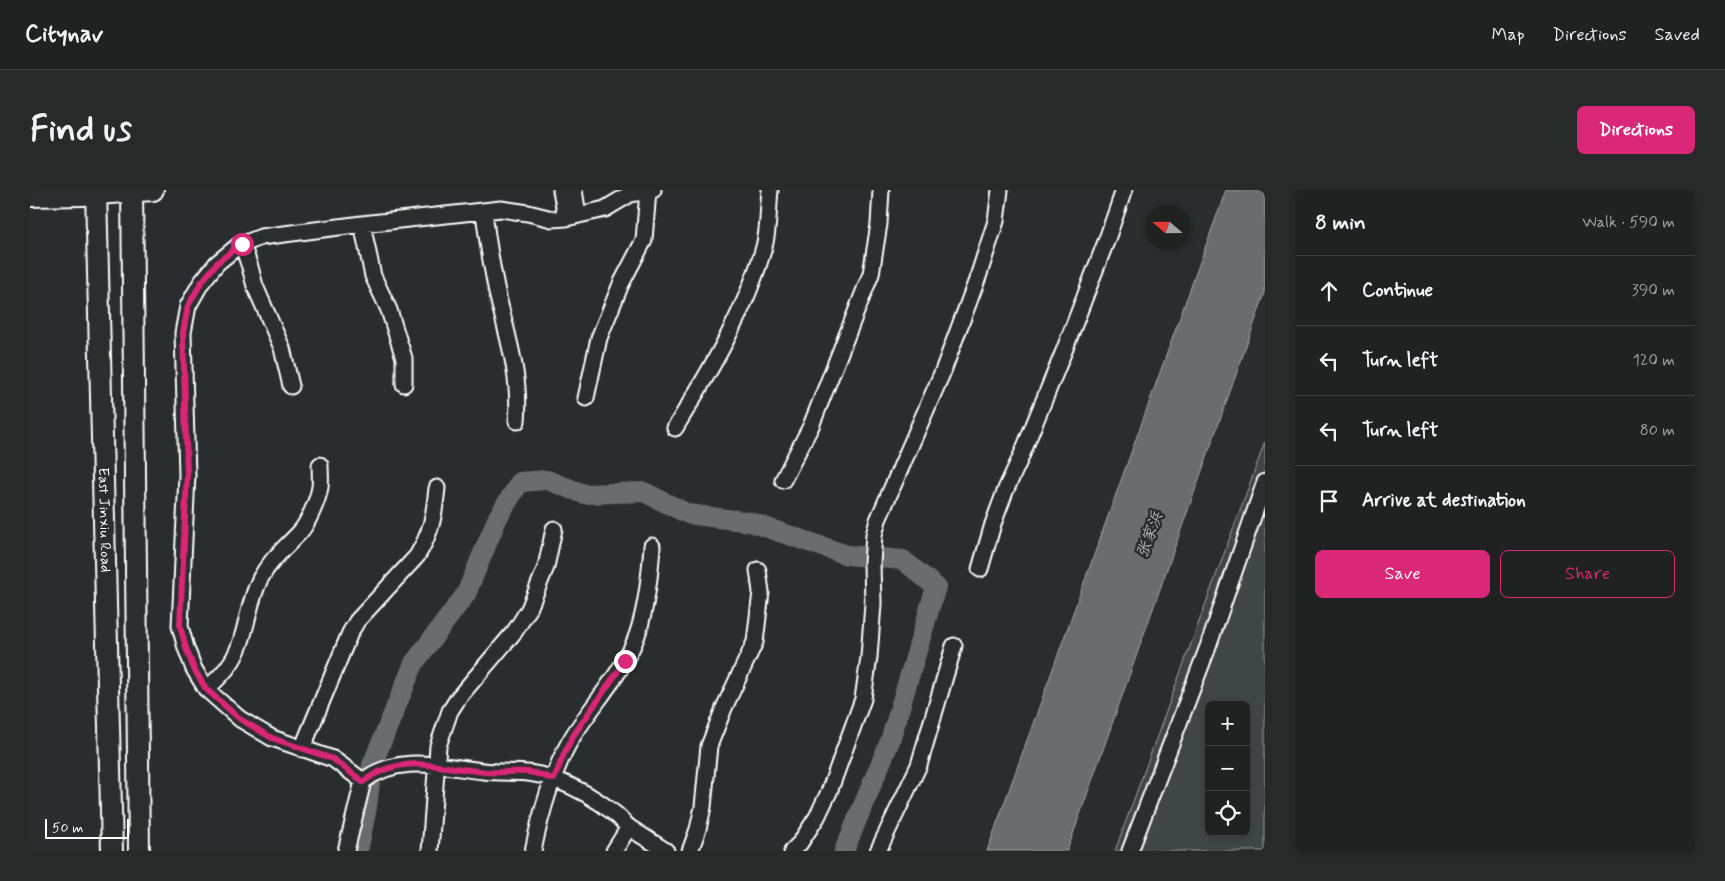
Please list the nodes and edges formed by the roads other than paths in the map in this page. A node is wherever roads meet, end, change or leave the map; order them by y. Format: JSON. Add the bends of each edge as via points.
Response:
{"nodes":[{"id":1,"x":153,"y":190,"type":"edge"},
{"id":2,"x":562,"y":190,"type":"edge"},
{"id":3,"x":574,"y":190,"type":"edge"},
{"id":4,"x":654,"y":190,"type":"edge"},
{"id":5,"x":770,"y":190,"type":"edge"},
{"id":6,"x":881,"y":190,"type":"edge"},
{"id":7,"x":1000,"y":190,"type":"edge"},
{"id":8,"x":1124,"y":190,"type":"edge"},
{"id":9,"x":132,"y":191,"type":"edge"},
{"id":10,"x":648,"y":191,"type":"edge"},
{"id":11,"x":96,"y":192,"type":"edge"},
{"id":12,"x":30,"y":196,"type":"edge"},
{"id":13,"x":484,"y":211,"type":"junction"},
{"id":14,"x":572,"y":217,"type":"junction"},
{"id":15,"x":362,"y":224,"type":"junction"},
{"id":16,"x":242,"y":244,"type":"junction"},
{"id":17,"x":404,"y":384,"type":"dead end"},
{"id":18,"x":292,"y":386,"type":"dead end"},
{"id":19,"x":586,"y":398,"type":"dead end"},
{"id":20,"x":517,"y":421,"type":"dead end"},
{"id":21,"x":675,"y":428,"type":"dead end"},
{"id":22,"x":320,"y":464,"type":"dead end"},
{"id":23,"x":783,"y":480,"type":"dead end"},
{"id":24,"x":1265,"y":482,"type":"edge"},
{"id":25,"x":437,"y":488,"type":"dead end"},
{"id":26,"x":554,"y":529,"type":"dead end"},
{"id":27,"x":652,"y":546,"type":"dead end"},
{"id":28,"x":980,"y":569,"type":"dead end"},
{"id":29,"x":758,"y":570,"type":"dead end"},
{"id":30,"x":954,"y":646,"type":"dead end"},
{"id":31,"x":206,"y":689,"type":"junction"},
{"id":32,"x":302,"y":749,"type":"junction"},
{"id":33,"x":436,"y":765,"type":"junction"},
{"id":34,"x":369,"y":777,"type":"junction"},
{"id":35,"x":554,"y":779,"type":"junction"},
{"id":36,"x":628,"y":827,"type":"junction"},
{"id":37,"x":112,"y":851,"type":"edge"},
{"id":38,"x":140,"y":851,"type":"edge"},
{"id":39,"x":346,"y":851,"type":"edge"},
{"id":40,"x":430,"y":851,"type":"edge"},
{"id":41,"x":533,"y":851,"type":"edge"},
{"id":42,"x":614,"y":851,"type":"edge"},
{"id":43,"x":666,"y":851,"type":"edge"},
{"id":44,"x":690,"y":851,"type":"edge"},
{"id":45,"x":792,"y":851,"type":"edge"},
{"id":46,"x":878,"y":851,"type":"edge"},
{"id":47,"x":1130,"y":851,"type":"edge"}],
"edges":[{"from":1,"to":9,"type":"main road"},
{"from":2,"to":14,"type":"lane"},
{"from":3,"to":14,"type":"lane"},
{"from":4,"to":10,"type":"lane"},
{"from":5,"to":21,"type":"lane","via":[[765,246],[743,305]]},
{"from":6,"to":23,"type":"lane","via":[[871,274],[811,426]]},
{"from":7,"to":45,"type":"lane","via":[[996,221],[978,277],[943,371],[876,528],[869,657],[863,699],[825,800],[817,817]]},
{"from":8,"to":28,"type":"lane","via":[[1064,351],[1006,489]]},
{"from":9,"to":11,"type":"main road"},
{"from":9,"to":38,"type":"main road","name":"East Jinxiu Road"},
{"from":10,"to":14,"type":"lane","via":[[630,194],[605,209]]},
{"from":10,"to":19,"type":"lane","via":[[644,240],[621,284],[599,338]]},
{"from":11,"to":12,"type":"main road"},
{"from":11,"to":37,"type":"main road","name":"East Jinxiu Road"},
{"from":13,"to":14,"type":"lane","via":[[501,209],[552,218]]},
{"from":13,"to":15,"type":"lane"},
{"from":13,"to":20,"type":"lane","via":[[488,250],[518,384]]},
{"from":15,"to":16,"type":"lane","via":[[261,237]]},
{"from":15,"to":17,"type":"lane","via":[[373,276],[389,310],[404,358]]},
{"from":16,"to":18,"type":"lane","via":[[255,286],[282,348]]},
{"from":16,"to":31,"type":"lane","via":[[217,263],[201,283],[188,306],[183,333],[187,475],[180,626],[191,662]]},
{"from":22,"to":31,"type":"lane","via":[[320,487],[309,518],[261,578],[232,661]]},
{"from":24,"to":47,"type":"lane","via":[[1208,647]]},
{"from":25,"to":32,"type":"lane","via":[[432,529],[425,544],[350,633]]},
{"from":26,"to":33,"type":"lane","via":[[546,567],[529,609],[450,711],[438,746]]},
{"from":27,"to":35,"type":"lane","via":[[642,618],[635,642],[573,736]]},
{"from":29,"to":44,"type":"lane","via":[[761,592],[756,642],[709,746],[703,807]]},
{"from":30,"to":46,"type":"lane","via":[[919,765]]},
{"from":31,"to":32,"type":"lane","via":[[240,719],[272,738]]},
{"from":32,"to":34,"type":"lane","via":[[333,759]]},
{"from":33,"to":34,"type":"lane","via":[[391,766]]},
{"from":33,"to":35,"type":"lane","via":[[485,772],[530,772]]},
{"from":33,"to":40,"type":"lane"},
{"from":34,"to":39,"type":"lane"},
{"from":35,"to":36,"type":"lane","via":[[615,813]]},
{"from":35,"to":41,"type":"lane"},
{"from":36,"to":42,"type":"lane"},
{"from":36,"to":43,"type":"lane"}]}
